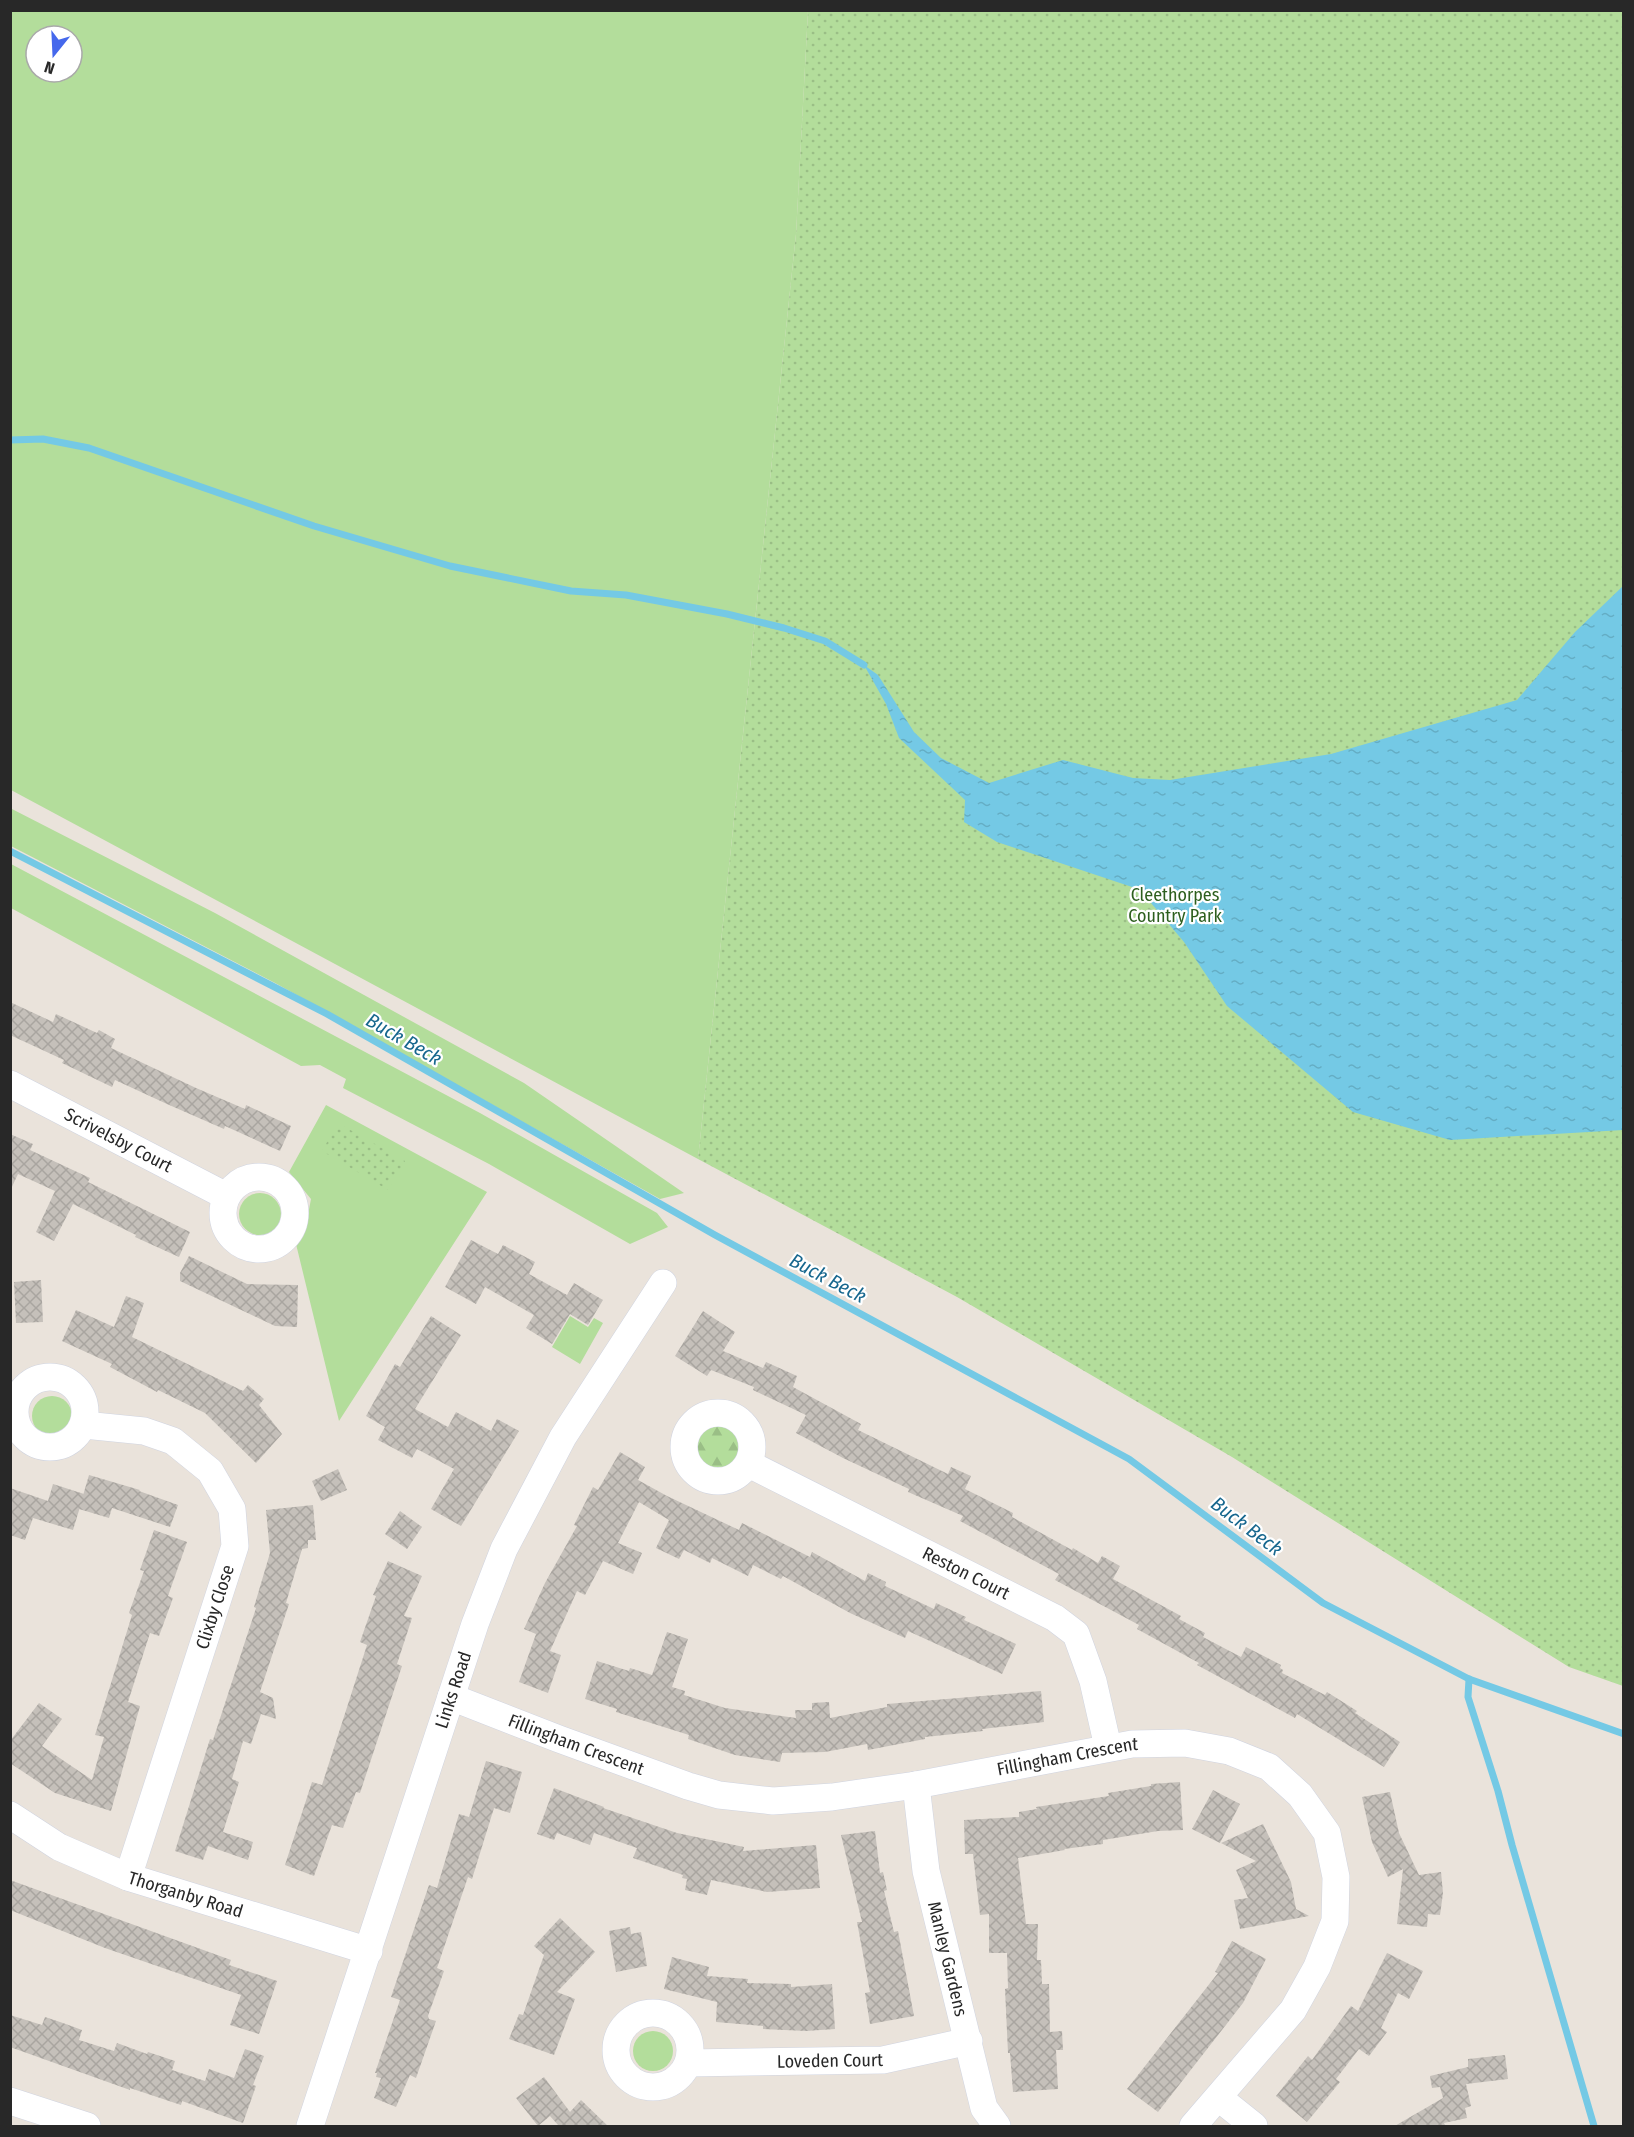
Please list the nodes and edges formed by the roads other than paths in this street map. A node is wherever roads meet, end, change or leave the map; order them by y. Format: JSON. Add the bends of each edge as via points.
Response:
{"nodes":[{"id":1,"x":10,"y":1084,"type":"edge"},
{"id":2,"x":226,"y":1197,"type":"dead end"},
{"id":3,"x":663,"y":1283,"type":"dead end"},
{"id":4,"x":84,"y":1425,"type":"dead end"},
{"id":5,"x":748,"y":1464,"type":"dead end"},
{"id":6,"x":451,"y":1697,"type":"junction"},
{"id":7,"x":1108,"y":1747,"type":"junction"},
{"id":8,"x":916,"y":1785,"type":"junction"},
{"id":9,"x":10,"y":1815,"type":"edge"},
{"id":10,"x":128,"y":1877,"type":"junction"},
{"id":11,"x":369,"y":1951,"type":"junction"},
{"id":12,"x":969,"y":2041,"type":"junction"},
{"id":13,"x":689,"y":2063,"type":"dead end"},
{"id":14,"x":1219,"y":2098,"type":"junction"},
{"id":15,"x":10,"y":2101,"type":"edge"},
{"id":16,"x":87,"y":2127,"type":"edge"},
{"id":17,"x":310,"y":2127,"type":"edge"},
{"id":18,"x":997,"y":2127,"type":"edge"},
{"id":19,"x":1193,"y":2127,"type":"edge"},
{"id":20,"x":1254,"y":2127,"type":"edge"}],
"edges":[{"from":1,"to":2,"type":"street","name":"Scrivelsby Court"},
{"from":3,"to":6,"type":"street","name":"Links Road","via":[[563,1437],[504,1549]]},
{"from":4,"to":10,"type":"street","name":"Clixby Close","via":[[144,1431],[173,1441],[210,1471],[232,1509],[235,1546]]},
{"from":5,"to":7,"type":"street","name":"Reston Court","via":[[1055,1618],[1076,1634],[1093,1681]]},
{"from":6,"to":8,"type":"street","name":"Fillingham Crescent","via":[[719,1795],[773,1801]]},
{"from":6,"to":11,"type":"street","name":"Links Road"},
{"from":7,"to":8,"type":"street","name":"Fillingham Crescent"},
{"from":7,"to":14,"type":"street","name":"Fillingham Crescent","via":[[1185,1743],[1229,1750],[1269,1767],[1300,1795],[1327,1833],[1336,1877],[1335,1921],[1317,1967],[1293,2010]]},
{"from":8,"to":12,"type":"street","name":"Manley Gardens","via":[[926,1871]]},
{"from":9,"to":10,"type":"street","name":"Thorganby Road","via":[[59,1847]]},
{"from":10,"to":11,"type":"street","name":"Thorganby Road"},
{"from":11,"to":17,"type":"street","name":"Links Road"},
{"from":12,"to":13,"type":"street","name":"Loveden Court","via":[[883,2060]]},
{"from":12,"to":18,"type":"street","name":"Manley Gardens","via":[[984,2108]]},
{"from":14,"to":19,"type":"street","name":"Fillingham Crescent"},
{"from":14,"to":20,"type":"street"},
{"from":15,"to":16,"type":"street"}]}
